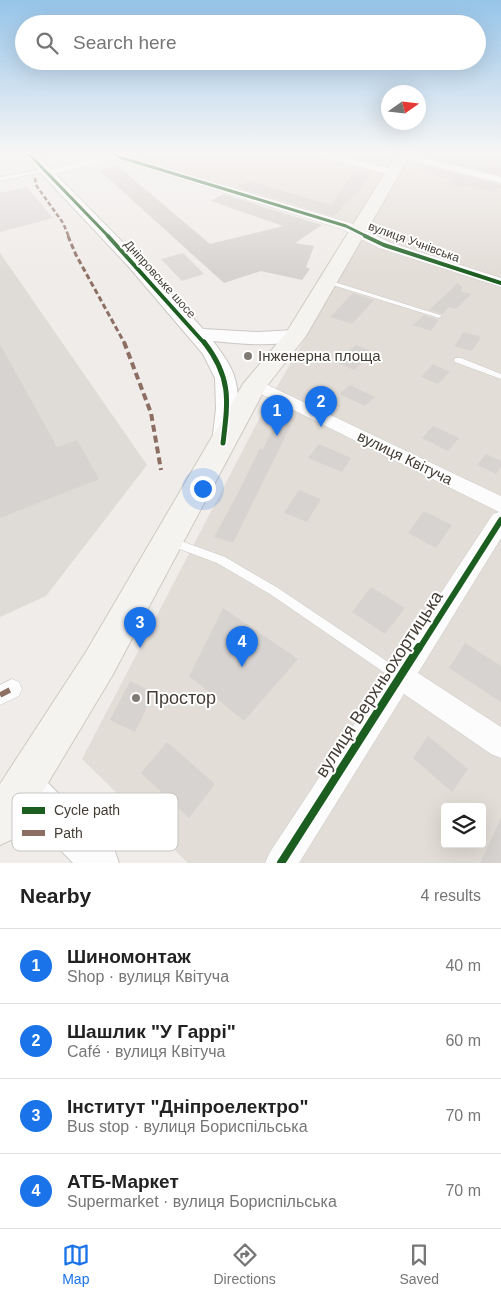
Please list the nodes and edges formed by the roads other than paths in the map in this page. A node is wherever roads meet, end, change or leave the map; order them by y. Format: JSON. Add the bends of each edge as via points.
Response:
{"nodes":[{"id":1,"x":66,"y":192,"type":"edge"},
{"id":2,"x":238,"y":192,"type":"edge"},
{"id":3,"x":381,"y":192,"type":"edge"},
{"id":4,"x":358,"y":232,"type":"junction"},
{"id":5,"x":328,"y":282,"type":"junction"},
{"id":6,"x":501,"y":283,"type":"edge"},
{"id":7,"x":438,"y":316,"type":"dead end"},
{"id":8,"x":197,"y":334,"type":"junction"},
{"id":9,"x":295,"y":336,"type":"junction"},
{"id":10,"x":458,"y":360,"type":"dead end"},
{"id":11,"x":501,"y":376,"type":"edge"},
{"id":12,"x":255,"y":384,"type":"junction"},
{"id":13,"x":223,"y":442,"type":"junction"},
{"id":14,"x":501,"y":505,"type":"edge"},
{"id":15,"x":501,"y":520,"type":"edge"},
{"id":16,"x":168,"y":540,"type":"junction"},
{"id":17,"x":400,"y":676,"type":"junction"},
{"id":18,"x":501,"y":744,"type":"edge"},
{"id":19,"x":24,"y":785,"type":"junction"},
{"id":20,"x":19,"y":793,"type":"edge"},
{"id":21,"x":32,"y":793,"type":"edge"},
{"id":22,"x":12,"y":804,"type":"edge"},
{"id":23,"x":0,"y":823,"type":"edge"},
{"id":24,"x":88,"y":851,"type":"edge"},
{"id":25,"x":100,"y":863,"type":"edge"},
{"id":26,"x":281,"y":863,"type":"edge"}],
"edges":[{"from":1,"to":8,"type":"street","name":"Дніпровське шосе"},
{"from":2,"to":4,"type":"street","name":"вулиця Учнівська"},
{"from":3,"to":4,"type":"main road"},
{"from":4,"to":5,"type":"main road"},
{"from":4,"to":6,"type":"street","name":"вулиця Учнівська","via":[[384,245]]},
{"from":5,"to":7,"type":"lane"},
{"from":5,"to":9,"type":"main road"},
{"from":8,"to":9,"type":"street","via":[[238,339]]},
{"from":8,"to":13,"type":"street","name":"Дніпровське шосе","via":[[225,378],[227,408]]},
{"from":9,"to":12,"type":"main road"},
{"from":10,"to":11,"type":"lane"},
{"from":12,"to":13,"type":"main road"},
{"from":12,"to":14,"type":"street","name":"вулиця Квітуча"},
{"from":13,"to":16,"type":"main road"},
{"from":15,"to":17,"type":"street","name":"вулиця Верхньохортицька"},
{"from":16,"to":17,"type":"lane","via":[[221,560],[274,591]]},
{"from":16,"to":19,"type":"main road","via":[[99,664]]},
{"from":17,"to":18,"type":"street"},
{"from":17,"to":26,"type":"street","name":"вулиця Верхньохортицька"},
{"from":19,"to":20,"type":"main road"},
{"from":19,"to":21,"type":"street"},
{"from":22,"to":23,"type":"main road"},
{"from":24,"to":25,"type":"street"}]}
